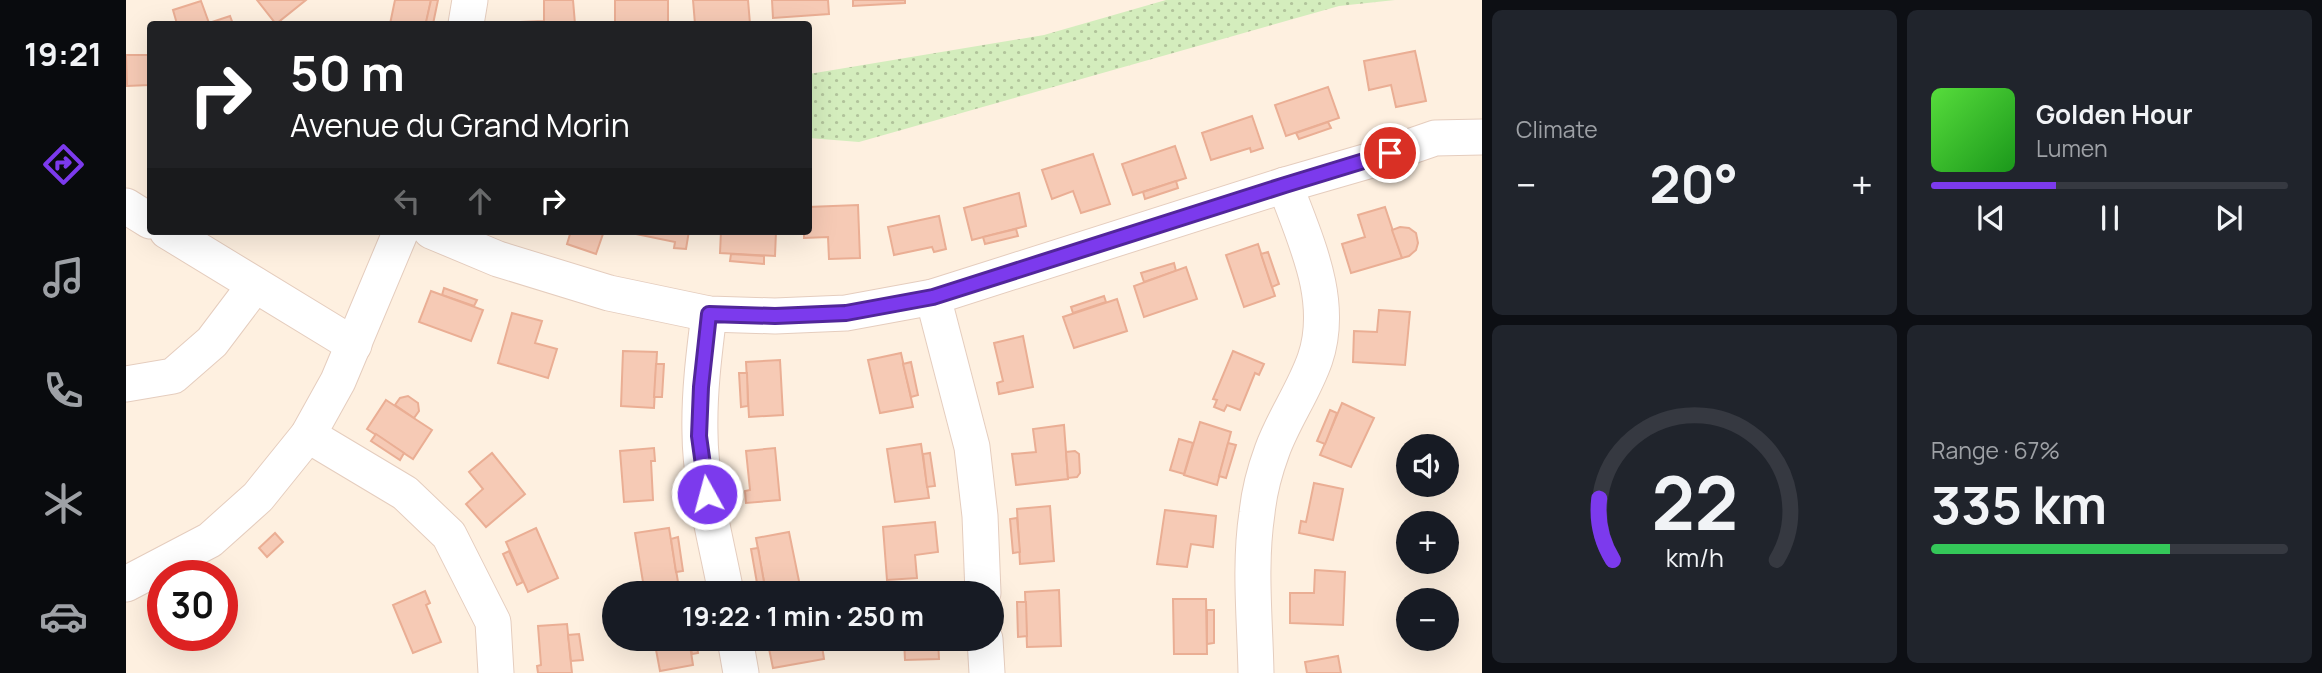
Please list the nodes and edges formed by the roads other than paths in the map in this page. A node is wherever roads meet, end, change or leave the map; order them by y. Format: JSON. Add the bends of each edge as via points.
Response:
{"nodes":[{"id":1,"x":470,"y":0,"type":"edge"},
{"id":2,"x":466,"y":21,"type":"edge"},
{"id":3,"x":1482,"y":137,"type":"edge"},
{"id":4,"x":1285,"y":185,"type":"junction"},
{"id":5,"x":126,"y":206,"type":"edge"},
{"id":6,"x":147,"y":219,"type":"edge"},
{"id":7,"x":174,"y":235,"type":"edge"},
{"id":8,"x":399,"y":235,"type":"edge"},
{"id":9,"x":441,"y":235,"type":"edge"},
{"id":10,"x":255,"y":285,"type":"junction"},
{"id":11,"x":933,"y":297,"type":"junction"},
{"id":12,"x":709,"y":314,"type":"junction"},
{"id":13,"x":354,"y":345,"type":"junction"},
{"id":14,"x":126,"y":384,"type":"edge"},
{"id":15,"x":309,"y":435,"type":"junction"},
{"id":16,"x":724,"y":581,"type":"edge"},
{"id":17,"x":983,"y":581,"type":"edge"},
{"id":18,"x":126,"y":584,"type":"edge"},
{"id":19,"x":737,"y":651,"type":"edge"},
{"id":20,"x":985,"y":651,"type":"edge"},
{"id":21,"x":496,"y":673,"type":"edge"},
{"id":22,"x":741,"y":673,"type":"edge"},
{"id":23,"x":986,"y":673,"type":"edge"},
{"id":24,"x":1256,"y":673,"type":"edge"}],
"edges":[{"from":1,"to":2,"type":"street"},
{"from":3,"to":4,"type":"street","via":[[1435,138]]},
{"from":4,"to":11,"type":"street"},
{"from":4,"to":24,"type":"street","via":[[1315,267],[1321,328],[1315,359],[1271,452],[1257,513],[1253,566]]},
{"from":5,"to":6,"type":"street"},
{"from":7,"to":10,"type":"street"},
{"from":8,"to":13,"type":"street"},
{"from":9,"to":12,"type":"street","via":[[609,293]]},
{"from":10,"to":13,"type":"street"},
{"from":10,"to":14,"type":"street","via":[[212,342],[173,376]]},
{"from":11,"to":12,"type":"street","via":[[846,313]]},
{"from":11,"to":17,"type":"street","via":[[972,447]]},
{"from":12,"to":16,"type":"street","via":[[699,436]]},
{"from":13,"to":15,"type":"street"},
{"from":15,"to":18,"type":"street","via":[[258,497],[210,540]]},
{"from":15,"to":21,"type":"street","via":[[405,493],[449,535],[493,622]]},
{"from":19,"to":22,"type":"street"},
{"from":20,"to":23,"type":"street"}]}
